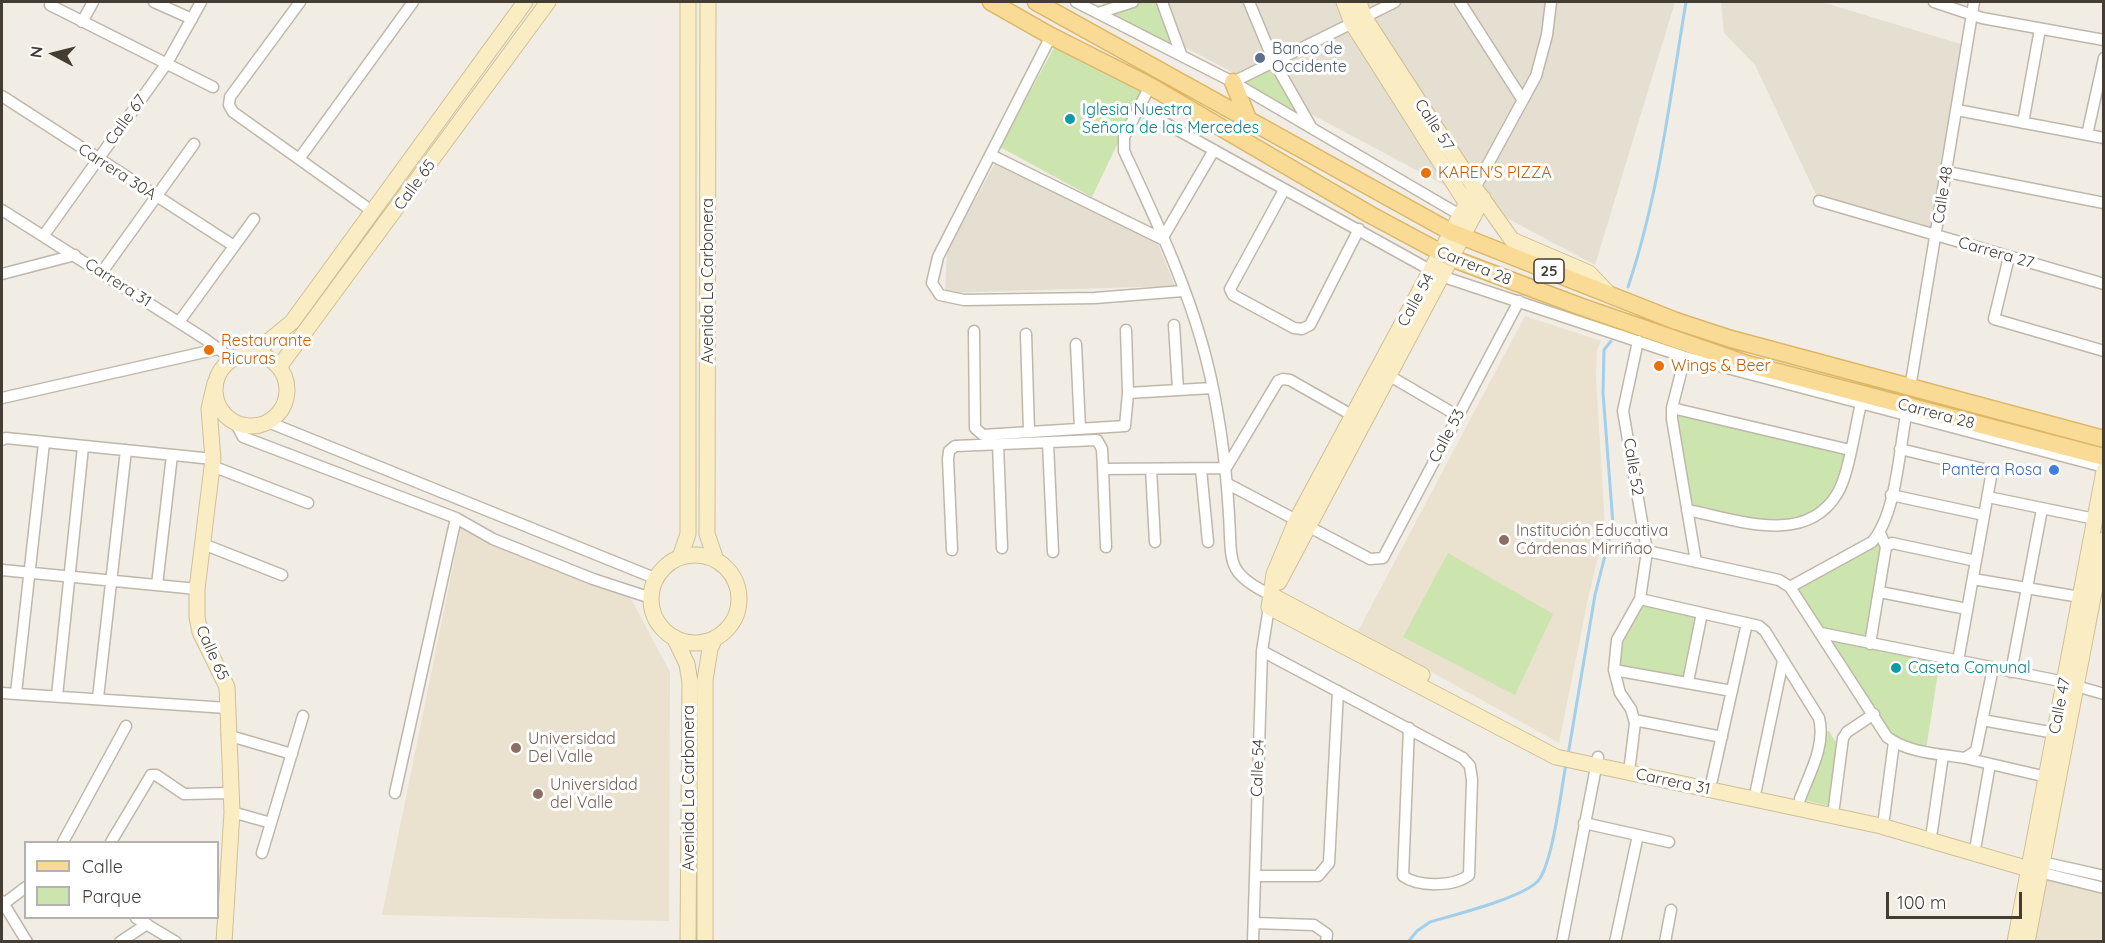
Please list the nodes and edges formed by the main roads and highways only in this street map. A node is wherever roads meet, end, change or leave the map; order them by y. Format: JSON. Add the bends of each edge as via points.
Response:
{"nodes":[{"id":1,"x":991,"y":2,"type":"edge"},
{"id":2,"x":1036,"y":2,"type":"edge"},
{"id":3,"x":1233,"y":82,"type":"road end"},
{"id":4,"x":1248,"y":119,"type":"junction"},
{"id":5,"x":2103,"y":439,"type":"edge"},
{"id":6,"x":2103,"y":457,"type":"edge"}],
"edges":[{"from":1,"to":6,"type":"main road","name":"Carrera 28","number":"25","via":[[1150,86],[1446,256],[1747,364],[1885,405]]},
{"from":2,"to":4,"type":"main road","name":"Carrera 28","number":"25"},
{"from":3,"to":4,"type":"main road"},
{"from":4,"to":5,"type":"main road","name":"Carrera 28","number":"25","via":[[1457,234],[1676,321]]}]}
